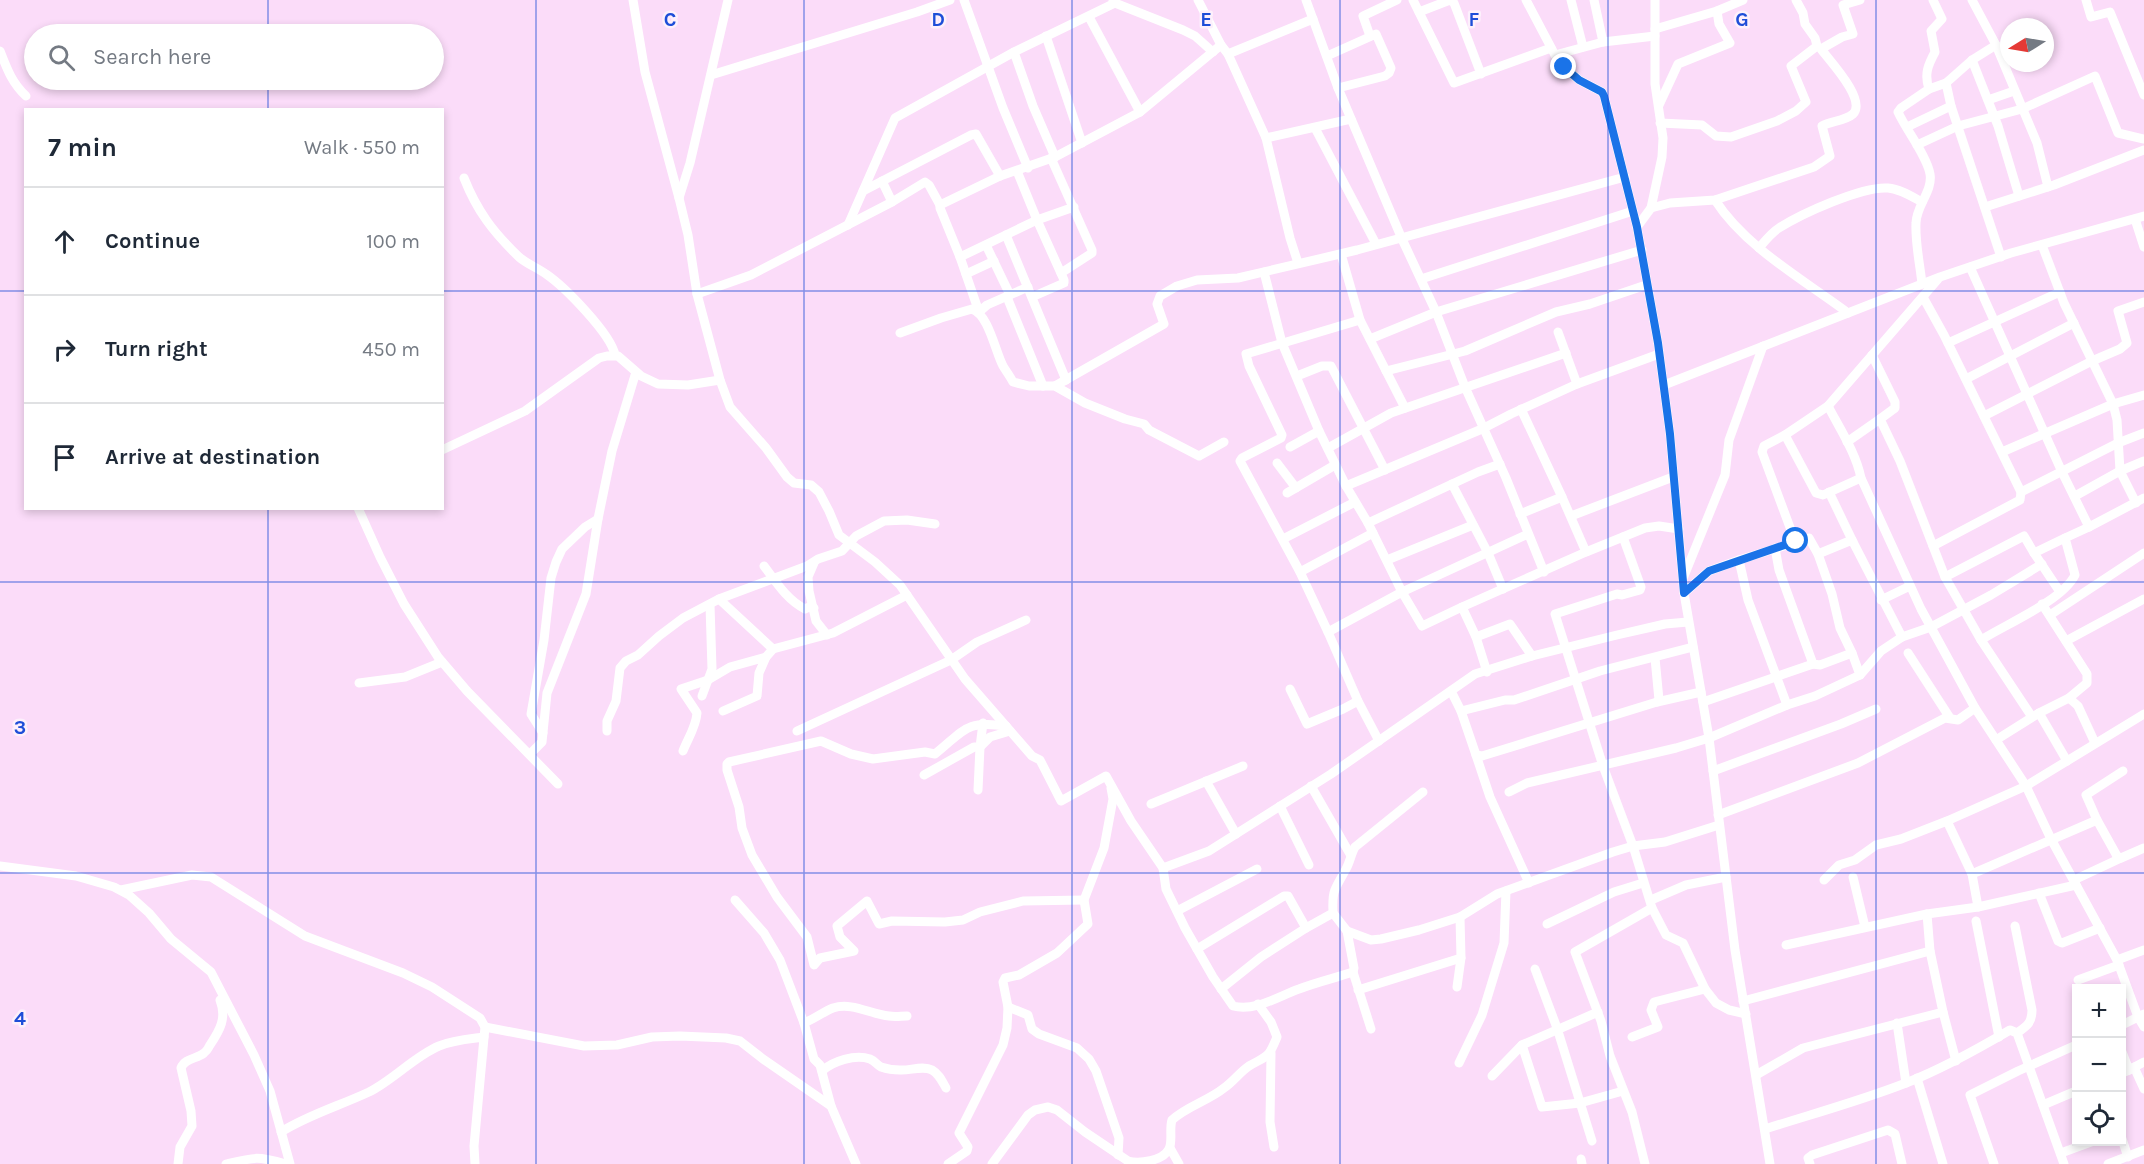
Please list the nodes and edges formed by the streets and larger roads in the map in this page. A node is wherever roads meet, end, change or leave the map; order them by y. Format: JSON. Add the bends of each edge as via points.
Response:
{"nodes":[{"id":1,"x":633,"y":0,"type":"edge"},
{"id":2,"x":728,"y":0,"type":"edge"},
{"id":3,"x":950,"y":0,"type":"edge"},
{"id":4,"x":964,"y":0,"type":"edge"},
{"id":5,"x":1198,"y":0,"type":"edge"},
{"id":6,"x":1306,"y":0,"type":"edge"},
{"id":7,"x":1397,"y":0,"type":"edge"},
{"id":8,"x":1413,"y":0,"type":"edge"},
{"id":9,"x":1450,"y":0,"type":"edge"},
{"id":10,"x":1526,"y":0,"type":"edge"},
{"id":11,"x":1571,"y":0,"type":"edge"},
{"id":12,"x":1594,"y":0,"type":"edge"},
{"id":13,"x":1655,"y":0,"type":"edge"},
{"id":14,"x":1743,"y":0,"type":"edge"},
{"id":15,"x":1796,"y":0,"type":"edge"},
{"id":16,"x":1860,"y":0,"type":"edge"},
{"id":17,"x":1933,"y":0,"type":"edge"},
{"id":18,"x":1972,"y":0,"type":"edge"},
{"id":19,"x":2086,"y":0,"type":"edge"},
{"id":20,"x":1114,"y":2,"type":"edge"},
{"id":21,"x":1717,"y":11,"type":"junction"},
{"id":22,"x":1419,"y":12,"type":"junction"},
{"id":23,"x":1089,"y":17,"type":"junction"},
{"id":24,"x":1313,"y":19,"type":"junction"},
{"id":25,"x":1655,"y":32,"type":"junction"},
{"id":26,"x":1046,"y":36,"type":"junction"},
{"id":27,"x":1370,"y":36,"type":"junction"},
{"id":28,"x":1603,"y":42,"type":"junction"},
{"id":29,"x":1996,"y":45,"type":"junction"},
{"id":30,"x":1582,"y":47,"type":"junction"},
{"id":31,"x":1217,"y":49,"type":"junction"},
{"id":32,"x":0,"y":51,"type":"edge"},
{"id":33,"x":1553,"y":51,"type":"junction"},
{"id":34,"x":1014,"y":52,"type":"junction"},
{"id":35,"x":1228,"y":54,"type":"junction"},
{"id":36,"x":1327,"y":56,"type":"junction"},
{"id":37,"x":1972,"y":60,"type":"junction"},
{"id":38,"x":988,"y":67,"type":"junction"},
{"id":39,"x":1481,"y":74,"type":"junction"},
{"id":40,"x":711,"y":75,"type":"junction"},
{"id":41,"x":1946,"y":83,"type":"junction"},
{"id":42,"x":1338,"y":88,"type":"junction"},
{"id":43,"x":1929,"y":89,"type":"junction"},
{"id":44,"x":2014,"y":91,"type":"junction"},
{"id":45,"x":2144,"y":95,"type":"edge"},
{"id":46,"x":26,"y":96,"type":"dead end"},
{"id":47,"x":1988,"y":100,"type":"junction"},
{"id":48,"x":1951,"y":106,"type":"junction"},
{"id":49,"x":1658,"y":107,"type":"junction"},
{"id":50,"x":2022,"y":109,"type":"junction"},
{"id":51,"x":1140,"y":112,"type":"junction"},
{"id":52,"x":1994,"y":116,"type":"junction"},
{"id":53,"x":1351,"y":118,"type":"junction"},
{"id":54,"x":1660,"y":123,"type":"junction"},
{"id":55,"x":1958,"y":126,"type":"junction"},
{"id":56,"x":1907,"y":127,"type":"junction"},
{"id":57,"x":1315,"y":128,"type":"junction"},
{"id":58,"x":1266,"y":138,"type":"junction"},
{"id":59,"x":2144,"y":139,"type":"edge"},
{"id":60,"x":1082,"y":143,"type":"junction"},
{"id":61,"x":1917,"y":144,"type":"junction"},
{"id":62,"x":2144,"y":150,"type":"edge"},
{"id":63,"x":1053,"y":158,"type":"junction"},
{"id":64,"x":1028,"y":168,"type":"junction"},
{"id":65,"x":1017,"y":171,"type":"junction"},
{"id":66,"x":1000,"y":176,"type":"junction"},
{"id":67,"x":1625,"y":177,"type":"junction"},
{"id":68,"x":464,"y":178,"type":"dead end"},
{"id":69,"x":882,"y":182,"type":"junction"},
{"id":70,"x":2048,"y":187,"type":"junction"},
{"id":71,"x":863,"y":191,"type":"junction"},
{"id":72,"x":2019,"y":196,"type":"junction"},
{"id":73,"x":679,"y":198,"type":"junction"},
{"id":74,"x":1715,"y":200,"type":"junction"},
{"id":75,"x":892,"y":202,"type":"junction"},
{"id":76,"x":1922,"y":202,"type":"junction"},
{"id":77,"x":940,"y":205,"type":"junction"},
{"id":78,"x":1074,"y":207,"type":"junction"},
{"id":79,"x":1985,"y":207,"type":"junction"},
{"id":80,"x":1651,"y":208,"type":"junction"},
{"id":81,"x":1633,"y":211,"type":"junction"},
{"id":82,"x":2139,"y":217,"type":"edge"},
{"id":83,"x":1037,"y":220,"type":"junction"},
{"id":84,"x":848,"y":225,"type":"junction"},
{"id":85,"x":1637,"y":227,"type":"junction"},
{"id":86,"x":1006,"y":235,"type":"junction"},
{"id":87,"x":1402,"y":239,"type":"junction"},
{"id":88,"x":987,"y":244,"type":"junction"},
{"id":89,"x":1376,"y":244,"type":"junction"},
{"id":90,"x":2042,"y":245,"type":"junction"},
{"id":91,"x":2144,"y":247,"type":"edge"},
{"id":92,"x":1759,"y":248,"type":"junction"},
{"id":93,"x":1642,"y":250,"type":"junction"},
{"id":94,"x":1341,"y":254,"type":"junction"},
{"id":95,"x":960,"y":257,"type":"junction"},
{"id":96,"x":2001,"y":257,"type":"junction"},
{"id":97,"x":994,"y":261,"type":"junction"},
{"id":98,"x":1298,"y":263,"type":"junction"},
{"id":99,"x":1970,"y":267,"type":"junction"},
{"id":100,"x":1264,"y":272,"type":"junction"},
{"id":101,"x":1061,"y":273,"type":"junction"},
{"id":102,"x":966,"y":274,"type":"junction"},
{"id":103,"x":1940,"y":277,"type":"junction"},
{"id":104,"x":1421,"y":279,"type":"junction"},
{"id":105,"x":1922,"y":284,"type":"junction"},
{"id":106,"x":1646,"y":285,"type":"junction"},
{"id":107,"x":1030,"y":292,"type":"junction"},
{"id":108,"x":2060,"y":292,"type":"junction"},
{"id":109,"x":698,"y":294,"type":"junction"},
{"id":110,"x":1008,"y":296,"type":"junction"},
{"id":111,"x":1923,"y":297,"type":"junction"},
{"id":112,"x":2144,"y":302,"type":"edge"},
{"id":113,"x":979,"y":312,"type":"junction"},
{"id":114,"x":1436,"y":312,"type":"junction"},
{"id":115,"x":1848,"y":313,"type":"junction"},
{"id":116,"x":1360,"y":320,"type":"junction"},
{"id":117,"x":1995,"y":322,"type":"junction"},
{"id":118,"x":2074,"y":323,"type":"junction"},
{"id":119,"x":1558,"y":332,"type":"dead end"},
{"id":120,"x":900,"y":333,"type":"dead end"},
{"id":121,"x":1370,"y":339,"type":"junction"},
{"id":122,"x":1282,"y":343,"type":"junction"},
{"id":123,"x":1948,"y":343,"type":"junction"},
{"id":124,"x":1763,"y":346,"type":"junction"},
{"id":125,"x":1566,"y":353,"type":"junction"},
{"id":126,"x":1453,"y":354,"type":"junction"},
{"id":127,"x":1659,"y":354,"type":"junction"},
{"id":128,"x":615,"y":355,"type":"junction"},
{"id":129,"x":1872,"y":355,"type":"junction"},
{"id":130,"x":2010,"y":356,"type":"junction"},
{"id":131,"x":2092,"y":361,"type":"junction"},
{"id":132,"x":1386,"y":370,"type":"junction"},
{"id":133,"x":636,"y":372,"type":"junction"},
{"id":134,"x":1298,"y":376,"type":"junction"},
{"id":135,"x":1966,"y":379,"type":"junction"},
{"id":136,"x":720,"y":380,"type":"junction"},
{"id":137,"x":1066,"y":380,"type":"junction"},
{"id":138,"x":1577,"y":384,"type":"junction"},
{"id":139,"x":1664,"y":385,"type":"junction"},
{"id":140,"x":1043,"y":386,"type":"junction"},
{"id":141,"x":1055,"y":386,"type":"junction"},
{"id":142,"x":1465,"y":387,"type":"junction"},
{"id":143,"x":2027,"y":394,"type":"junction"},
{"id":144,"x":2144,"y":395,"type":"edge"},
{"id":145,"x":2113,"y":404,"type":"junction"},
{"id":146,"x":1828,"y":406,"type":"junction"},
{"id":147,"x":1405,"y":408,"type":"junction"},
{"id":148,"x":1521,"y":409,"type":"junction"},
{"id":149,"x":1984,"y":416,"type":"junction"},
{"id":150,"x":1880,"y":419,"type":"junction"},
{"id":151,"x":1364,"y":428,"type":"junction"},
{"id":152,"x":1482,"y":429,"type":"junction"},
{"id":153,"x":1319,"y":431,"type":"junction"},
{"id":154,"x":2045,"y":434,"type":"junction"},
{"id":155,"x":2144,"y":434,"type":"edge"},
{"id":156,"x":1785,"y":435,"type":"junction"},
{"id":157,"x":1224,"y":442,"type":"dead end"},
{"id":158,"x":1847,"y":442,"type":"junction"},
{"id":159,"x":2118,"y":443,"type":"junction"},
{"id":160,"x":1290,"y":447,"type":"dead end"},
{"id":161,"x":1328,"y":448,"type":"junction"},
{"id":162,"x":444,"y":449,"type":"edge"},
{"id":163,"x":2002,"y":453,"type":"junction"},
{"id":164,"x":2144,"y":461,"type":"edge"},
{"id":165,"x":1277,"y":463,"type":"dead end"},
{"id":166,"x":1500,"y":464,"type":"junction"},
{"id":167,"x":1335,"y":465,"type":"junction"},
{"id":168,"x":1385,"y":470,"type":"junction"},
{"id":169,"x":2120,"y":471,"type":"junction"},
{"id":170,"x":2062,"y":472,"type":"junction"},
{"id":171,"x":1673,"y":477,"type":"junction"},
{"id":172,"x":1861,"y":478,"type":"junction"},
{"id":173,"x":1452,"y":484,"type":"junction"},
{"id":174,"x":1346,"y":486,"type":"junction"},
{"id":175,"x":1829,"y":492,"type":"junction"},
{"id":176,"x":2021,"y":492,"type":"junction"},
{"id":177,"x":2074,"y":496,"type":"junction"},
{"id":178,"x":1562,"y":497,"type":"junction"},
{"id":179,"x":2140,"y":500,"type":"edge"},
{"id":180,"x":1355,"y":502,"type":"junction"},
{"id":181,"x":359,"y":510,"type":"edge"},
{"id":182,"x":1520,"y":514,"type":"junction"},
{"id":183,"x":1571,"y":516,"type":"junction"},
{"id":184,"x":598,"y":519,"type":"junction"},
{"id":185,"x":1368,"y":523,"type":"junction"},
{"id":186,"x":935,"y":524,"type":"dead end"},
{"id":187,"x":1473,"y":525,"type":"junction"},
{"id":188,"x":2089,"y":527,"type":"junction"},
{"id":189,"x":1679,"y":529,"type":"junction"},
{"id":190,"x":1373,"y":533,"type":"junction"},
{"id":191,"x":1528,"y":534,"type":"junction"},
{"id":192,"x":1623,"y":537,"type":"junction"},
{"id":193,"x":1283,"y":538,"type":"junction"},
{"id":194,"x":2065,"y":538,"type":"junction"},
{"id":195,"x":1796,"y":541,"type":"junction"},
{"id":196,"x":1853,"y":542,"type":"junction"},
{"id":197,"x":850,"y":543,"type":"junction"},
{"id":198,"x":1933,"y":546,"type":"junction"},
{"id":199,"x":1775,"y":548,"type":"junction"},
{"id":200,"x":1586,"y":552,"type":"junction"},
{"id":201,"x":1488,"y":553,"type":"junction"},
{"id":202,"x":2034,"y":553,"type":"junction"},
{"id":203,"x":2144,"y":553,"type":"edge"},
{"id":204,"x":1818,"y":554,"type":"junction"},
{"id":205,"x":1388,"y":560,"type":"junction"},
{"id":206,"x":1738,"y":560,"type":"junction"},
{"id":207,"x":815,"y":561,"type":"junction"},
{"id":208,"x":2042,"y":564,"type":"junction"},
{"id":209,"x":764,"y":566,"type":"dead end"},
{"id":210,"x":1300,"y":572,"type":"junction"},
{"id":211,"x":1544,"y":572,"type":"junction"},
{"id":212,"x":1945,"y":577,"type":"junction"},
{"id":213,"x":773,"y":578,"type":"junction"},
{"id":214,"x":1683,"y":578,"type":"junction"},
{"id":215,"x":1910,"y":586,"type":"junction"},
{"id":216,"x":1503,"y":589,"type":"junction"},
{"id":217,"x":1402,"y":592,"type":"junction"},
{"id":218,"x":2060,"y":592,"type":"junction"},
{"id":219,"x":1684,"y":593,"type":"junction"},
{"id":220,"x":907,"y":595,"type":"junction"},
{"id":221,"x":719,"y":599,"type":"junction"},
{"id":222,"x":2144,"y":599,"type":"edge"},
{"id":223,"x":1881,"y":600,"type":"junction"},
{"id":224,"x":2042,"y":604,"type":"junction"},
{"id":225,"x":710,"y":605,"type":"junction"},
{"id":226,"x":1462,"y":607,"type":"junction"},
{"id":227,"x":814,"y":608,"type":"junction"},
{"id":228,"x":1963,"y":609,"type":"junction"},
{"id":229,"x":2050,"y":615,"type":"junction"},
{"id":230,"x":1026,"y":620,"type":"dead end"},
{"id":231,"x":1688,"y":622,"type":"junction"},
{"id":232,"x":1931,"y":627,"type":"junction"},
{"id":233,"x":1328,"y":632,"type":"junction"},
{"id":234,"x":827,"y":635,"type":"junction"},
{"id":235,"x":1476,"y":637,"type":"junction"},
{"id":236,"x":1902,"y":637,"type":"junction"},
{"id":237,"x":1981,"y":640,"type":"junction"},
{"id":238,"x":2066,"y":641,"type":"junction"},
{"id":239,"x":1693,"y":647,"type":"junction"},
{"id":240,"x":1567,"y":648,"type":"junction"},
{"id":241,"x":773,"y":649,"type":"junction"},
{"id":242,"x":1908,"y":652,"type":"dead end"},
{"id":243,"x":1852,"y":653,"type":"junction"},
{"id":244,"x":1532,"y":656,"type":"junction"},
{"id":245,"x":766,"y":657,"type":"junction"},
{"id":246,"x":1655,"y":658,"type":"junction"},
{"id":247,"x":951,"y":660,"type":"junction"},
{"id":248,"x":442,"y":662,"type":"junction"},
{"id":249,"x":1813,"y":664,"type":"junction"},
{"id":250,"x":1487,"y":672,"type":"junction"},
{"id":251,"x":1860,"y":675,"type":"junction"},
{"id":252,"x":1777,"y":678,"type":"junction"},
{"id":253,"x":708,"y":680,"type":"junction"},
{"id":254,"x":1575,"y":680,"type":"junction"},
{"id":255,"x":359,"y":683,"type":"dead end"},
{"id":256,"x":1290,"y":689,"type":"dead end"},
{"id":257,"x":1451,"y":691,"type":"junction"},
{"id":258,"x":702,"y":696,"type":"dead end"},
{"id":259,"x":1702,"y":697,"type":"junction"},
{"id":260,"x":2069,"y":698,"type":"junction"},
{"id":261,"x":1358,"y":701,"type":"junction"},
{"id":262,"x":1658,"y":702,"type":"junction"},
{"id":263,"x":1787,"y":705,"type":"junction"},
{"id":264,"x":1975,"y":708,"type":"junction"},
{"id":265,"x":1876,"y":710,"type":"dead end"},
{"id":266,"x":723,"y":711,"type":"dead end"},
{"id":267,"x":1461,"y":711,"type":"junction"},
{"id":268,"x":2144,"y":714,"type":"edge"},
{"id":269,"x":2035,"y":715,"type":"junction"},
{"id":270,"x":1950,"y":718,"type":"junction"},
{"id":271,"x":1589,"y":722,"type":"junction"},
{"id":272,"x":983,"y":723,"type":"junction"},
{"id":273,"x":1008,"y":728,"type":"junction"},
{"id":274,"x":607,"y":731,"type":"dead end"},
{"id":275,"x":797,"y":731,"type":"dead end"},
{"id":276,"x":543,"y":733,"type":"junction"},
{"id":277,"x":1709,"y":738,"type":"junction"},
{"id":278,"x":1996,"y":740,"type":"junction"},
{"id":279,"x":1379,"y":741,"type":"junction"},
{"id":280,"x":2095,"y":743,"type":"junction"},
{"id":281,"x":980,"y":747,"type":"junction"},
{"id":282,"x":683,"y":751,"type":"dead end"},
{"id":283,"x":530,"y":754,"type":"junction"},
{"id":284,"x":1476,"y":755,"type":"junction"},
{"id":285,"x":2067,"y":760,"type":"junction"},
{"id":286,"x":1243,"y":766,"type":"dead end"},
{"id":287,"x":1603,"y":766,"type":"junction"},
{"id":288,"x":1713,"y":771,"type":"junction"},
{"id":289,"x":2124,"y":771,"type":"dead end"},
{"id":290,"x":924,"y":775,"type":"dead end"},
{"id":291,"x":1206,"y":781,"type":"junction"},
{"id":292,"x":1110,"y":782,"type":"junction"},
{"id":293,"x":558,"y":784,"type":"dead end"},
{"id":294,"x":1311,"y":786,"type":"junction"},
{"id":295,"x":2025,"y":786,"type":"junction"},
{"id":296,"x":978,"y":790,"type":"dead end"},
{"id":297,"x":1423,"y":792,"type":"dead end"},
{"id":298,"x":1509,"y":792,"type":"dead end"},
{"id":299,"x":1150,"y":804,"type":"dead end"},
{"id":300,"x":1280,"y":806,"type":"junction"},
{"id":301,"x":1718,"y":820,"type":"junction"},
{"id":302,"x":2097,"y":820,"type":"junction"},
{"id":303,"x":1947,"y":821,"type":"junction"},
{"id":304,"x":1236,"y":834,"type":"junction"},
{"id":305,"x":2051,"y":839,"type":"junction"},
{"id":306,"x":1633,"y":846,"type":"junction"},
{"id":307,"x":2144,"y":848,"type":"edge"},
{"id":308,"x":1350,"y":854,"type":"junction"},
{"id":309,"x":2121,"y":858,"type":"junction"},
{"id":310,"x":1309,"y":865,"type":"dead end"},
{"id":311,"x":0,"y":866,"type":"edge"},
{"id":312,"x":1163,"y":868,"type":"junction"},
{"id":313,"x":1257,"y":868,"type":"dead end"},
{"id":314,"x":1972,"y":874,"type":"junction"},
{"id":315,"x":1726,"y":877,"type":"junction"},
{"id":316,"x":1853,"y":877,"type":"dead end"},
{"id":317,"x":1824,"y":880,"type":"dead end"},
{"id":318,"x":2075,"y":882,"type":"junction"},
{"id":319,"x":1529,"y":883,"type":"junction"},
{"id":320,"x":1643,"y":883,"type":"junction"},
{"id":321,"x":121,"y":890,"type":"junction"},
{"id":322,"x":1506,"y":891,"type":"junction"},
{"id":323,"x":2039,"y":893,"type":"junction"},
{"id":324,"x":735,"y":900,"type":"dead end"},
{"id":325,"x":1084,"y":900,"type":"junction"},
{"id":326,"x":1652,"y":904,"type":"junction"},
{"id":327,"x":1978,"y":907,"type":"junction"},
{"id":328,"x":1177,"y":911,"type":"junction"},
{"id":329,"x":1333,"y":913,"type":"junction"},
{"id":330,"x":1927,"y":914,"type":"junction"},
{"id":331,"x":1460,"y":917,"type":"junction"},
{"id":332,"x":1976,"y":921,"type":"dead end"},
{"id":333,"x":1547,"y":924,"type":"dead end"},
{"id":334,"x":2015,"y":926,"type":"dead end"},
{"id":335,"x":1865,"y":927,"type":"junction"},
{"id":336,"x":1306,"y":928,"type":"junction"},
{"id":337,"x":2100,"y":928,"type":"junction"},
{"id":338,"x":1347,"y":931,"type":"junction"},
{"id":339,"x":1786,"y":945,"type":"dead end"},
{"id":340,"x":1197,"y":949,"type":"junction"},
{"id":341,"x":2144,"y":950,"type":"edge"},
{"id":342,"x":1930,"y":951,"type":"junction"},
{"id":343,"x":1461,"y":958,"type":"junction"},
{"id":344,"x":2118,"y":962,"type":"junction"},
{"id":345,"x":1535,"y":969,"type":"dead end"},
{"id":346,"x":1353,"y":972,"type":"junction"},
{"id":347,"x":2078,"y":980,"type":"dead end"},
{"id":348,"x":1457,"y":987,"type":"dead end"},
{"id":349,"x":1221,"y":989,"type":"junction"},
{"id":350,"x":1705,"y":989,"type":"junction"},
{"id":351,"x":1358,"y":990,"type":"junction"},
{"id":352,"x":220,"y":1000,"type":"dead end"},
{"id":353,"x":1743,"y":1001,"type":"junction"},
{"id":354,"x":1258,"y":1004,"type":"junction"},
{"id":355,"x":1008,"y":1007,"type":"junction"},
{"id":356,"x":1598,"y":1012,"type":"junction"},
{"id":357,"x":1942,"y":1012,"type":"junction"},
{"id":358,"x":1746,"y":1014,"type":"junction"},
{"id":359,"x":907,"y":1016,"type":"dead end"},
{"id":360,"x":2141,"y":1016,"type":"edge"},
{"id":361,"x":804,"y":1023,"type":"junction"},
{"id":362,"x":1897,"y":1023,"type":"junction"},
{"id":363,"x":2126,"y":1023,"type":"edge"},
{"id":364,"x":2144,"y":1027,"type":"edge"},
{"id":365,"x":1557,"y":1028,"type":"junction"},
{"id":366,"x":1371,"y":1029,"type":"dead end"},
{"id":367,"x":485,"y":1032,"type":"junction"},
{"id":368,"x":2017,"y":1033,"type":"junction"},
{"id":369,"x":1632,"y":1037,"type":"dead end"},
{"id":370,"x":1999,"y":1037,"type":"junction"},
{"id":371,"x":1521,"y":1045,"type":"junction"},
{"id":372,"x":2072,"y":1047,"type":"edge"},
{"id":373,"x":1271,"y":1053,"type":"junction"},
{"id":374,"x":1956,"y":1061,"type":"junction"},
{"id":375,"x":2144,"y":1062,"type":"edge"},
{"id":376,"x":1459,"y":1063,"type":"dead end"},
{"id":377,"x":2029,"y":1066,"type":"junction"},
{"id":378,"x":2128,"y":1070,"type":"edge"},
{"id":379,"x":822,"y":1071,"type":"junction"},
{"id":380,"x":1756,"y":1074,"type":"junction"},
{"id":381,"x":1492,"y":1076,"type":"dead end"},
{"id":382,"x":1917,"y":1078,"type":"junction"},
{"id":383,"x":1906,"y":1083,"type":"junction"},
{"id":384,"x":946,"y":1088,"type":"dead end"},
{"id":385,"x":2144,"y":1089,"type":"edge"},
{"id":386,"x":1623,"y":1091,"type":"junction"},
{"id":387,"x":2074,"y":1092,"type":"edge"},
{"id":388,"x":1580,"y":1103,"type":"junction"},
{"id":389,"x":2043,"y":1105,"type":"junction"},
{"id":390,"x":831,"y":1106,"type":"junction"},
{"id":391,"x":1765,"y":1129,"type":"junction"},
{"id":392,"x":281,"y":1132,"type":"junction"},
{"id":393,"x":1592,"y":1141,"type":"dead end"},
{"id":394,"x":2081,"y":1146,"type":"edge"},
{"id":395,"x":2124,"y":1146,"type":"edge"},
{"id":396,"x":1274,"y":1147,"type":"dead end"},
{"id":397,"x":1170,"y":1148,"type":"junction"},
{"id":398,"x":2144,"y":1150,"type":"edge"},
{"id":399,"x":2061,"y":1154,"type":"junction"},
{"id":400,"x":1118,"y":1155,"type":"junction"},
{"id":401,"x":2128,"y":1157,"type":"junction"},
{"id":402,"x":1129,"y":1162,"type":"edge"},
{"id":403,"x":178,"y":1164,"type":"edge"},
{"id":404,"x":226,"y":1164,"type":"edge"},
{"id":405,"x":288,"y":1164,"type":"edge"},
{"id":406,"x":475,"y":1164,"type":"edge"},
{"id":407,"x":856,"y":1164,"type":"edge"},
{"id":408,"x":948,"y":1164,"type":"edge"},
{"id":409,"x":992,"y":1164,"type":"edge"},
{"id":410,"x":1179,"y":1164,"type":"edge"},
{"id":411,"x":1645,"y":1164,"type":"edge"},
{"id":412,"x":1770,"y":1164,"type":"edge"},
{"id":413,"x":1810,"y":1164,"type":"edge"},
{"id":414,"x":1902,"y":1164,"type":"edge"},
{"id":415,"x":1942,"y":1164,"type":"edge"},
{"id":416,"x":1994,"y":1164,"type":"edge"},
{"id":417,"x":2064,"y":1164,"type":"edge"},
{"id":418,"x":2108,"y":1164,"type":"edge"}],
"edges":[{"from":1,"to":73,"type":"street","via":[[645,72]]},
{"from":2,"to":40,"type":"street"},
{"from":3,"to":40,"type":"street"},
{"from":4,"to":38,"type":"street"},
{"from":5,"to":31,"type":"street"},
{"from":6,"to":24,"type":"street"},
{"from":7,"to":27,"type":"street","via":[[1363,16]]},
{"from":8,"to":22,"type":"street"},
{"from":9,"to":22,"type":"street"},
{"from":9,"to":39,"type":"street"},
{"from":10,"to":33,"type":"street"},
{"from":11,"to":30,"type":"street"},
{"from":12,"to":28,"type":"street"},
{"from":13,"to":25,"type":"street"},
{"from":14,"to":21,"type":"street"},
{"from":15,"to":54,"type":"street","via":[[1817,46],[1791,66],[1806,102],[1777,121],[1731,137],[1716,136],[1702,125]]},
{"from":16,"to":74,"type":"street","via":[[1843,5],[1853,34],[1821,49],[1849,85],[1857,107],[1851,116],[1822,126],[1830,156],[1814,167]]},
{"from":17,"to":43,"type":"street","via":[[1941,19],[1930,33],[1935,52],[1927,66]]},
{"from":18,"to":29,"type":"street"},
{"from":19,"to":45,"type":"street","via":[[2091,17],[2110,12]]},
{"from":20,"to":23,"type":"street"},
{"from":20,"to":31,"type":"street","via":[[1183,30]]},
{"from":21,"to":25,"type":"street"},
{"from":21,"to":49,"type":"street","via":[[1719,24],[1730,43],[1678,64]]},
{"from":22,"to":39,"type":"street","via":[[1454,83]]},
{"from":23,"to":26,"type":"street"},
{"from":23,"to":51,"type":"street"},
{"from":24,"to":35,"type":"street"},
{"from":24,"to":36,"type":"street"},
{"from":25,"to":28,"type":"street"},
{"from":25,"to":49,"type":"street"},
{"from":26,"to":34,"type":"street"},
{"from":26,"to":60,"type":"street"},
{"from":27,"to":36,"type":"street"},
{"from":27,"to":42,"type":"street","via":[[1376,34],[1391,68],[1389,74]]},
{"from":28,"to":30,"type":"street"},
{"from":29,"to":37,"type":"street"},
{"from":29,"to":44,"type":"street"},
{"from":30,"to":33,"type":"street"},
{"from":31,"to":35,"type":"street"},
{"from":31,"to":51,"type":"street"},
{"from":32,"to":46,"type":"street","via":[[10,76]]},
{"from":33,"to":39,"type":"street"},
{"from":33,"to":67,"type":"street","via":[[1564,67],[1604,96]]},
{"from":34,"to":38,"type":"street"},
{"from":34,"to":63,"type":"street"},
{"from":35,"to":58,"type":"street"},
{"from":36,"to":42,"type":"street"},
{"from":37,"to":41,"type":"street"},
{"from":37,"to":47,"type":"street"},
{"from":38,"to":64,"type":"street"},
{"from":38,"to":71,"type":"street","via":[[895,118]]},
{"from":40,"to":73,"type":"street"},
{"from":41,"to":43,"type":"street"},
{"from":41,"to":48,"type":"street"},
{"from":42,"to":53,"type":"street"},
{"from":43,"to":56,"type":"street","via":[[1899,110]]},
{"from":44,"to":47,"type":"street"},
{"from":44,"to":50,"type":"street"},
{"from":47,"to":52,"type":"street"},
{"from":48,"to":55,"type":"street"},
{"from":48,"to":56,"type":"street"},
{"from":49,"to":54,"type":"street"},
{"from":50,"to":52,"type":"street"},
{"from":50,"to":59,"type":"street","via":[[2095,76],[2118,133]]},
{"from":50,"to":70,"type":"street","via":[[2037,142]]},
{"from":51,"to":60,"type":"street"},
{"from":52,"to":55,"type":"street"},
{"from":52,"to":72,"type":"street"},
{"from":53,"to":57,"type":"street"},
{"from":53,"to":87,"type":"street"},
{"from":54,"to":80,"type":"street","via":[[1662,157]]},
{"from":55,"to":61,"type":"street"},
{"from":55,"to":79,"type":"street"},
{"from":56,"to":61,"type":"street"},
{"from":57,"to":58,"type":"street"},
{"from":57,"to":89,"type":"street"},
{"from":58,"to":98,"type":"street"},
{"from":60,"to":63,"type":"street"},
{"from":61,"to":76,"type":"street","via":[[1930,175]]},
{"from":62,"to":70,"type":"street"},
{"from":63,"to":64,"type":"street"},
{"from":63,"to":78,"type":"street"},
{"from":64,"to":65,"type":"street"},
{"from":65,"to":66,"type":"street"},
{"from":65,"to":83,"type":"street"},
{"from":66,"to":69,"type":"street","via":[[976,134]]},
{"from":66,"to":77,"type":"street"},
{"from":67,"to":81,"type":"street"},
{"from":67,"to":87,"type":"street"},
{"from":68,"to":128,"type":"street","via":[[477,207],[496,233],[521,258],[557,283],[607,338]]},
{"from":69,"to":71,"type":"street"},
{"from":69,"to":75,"type":"street"},
{"from":70,"to":72,"type":"street"},
{"from":71,"to":84,"type":"street"},
{"from":72,"to":79,"type":"street"},
{"from":73,"to":109,"type":"street"},
{"from":74,"to":80,"type":"street"},
{"from":74,"to":92,"type":"street","via":[[1726,218]]},
{"from":75,"to":77,"type":"street","via":[[925,182]]},
{"from":75,"to":84,"type":"street"},
{"from":76,"to":92,"type":"street","via":[[1906,192],[1886,188],[1856,194],[1777,229]]},
{"from":76,"to":105,"type":"street","via":[[1916,221]]},
{"from":77,"to":95,"type":"street"},
{"from":78,"to":83,"type":"street"},
{"from":78,"to":101,"type":"street","via":[[1092,254]]},
{"from":79,"to":96,"type":"street"},
{"from":80,"to":85,"type":"street"},
{"from":81,"to":85,"type":"street"},
{"from":81,"to":104,"type":"street"},
{"from":82,"to":90,"type":"street"},
{"from":82,"to":91,"type":"street"},
{"from":83,"to":86,"type":"street"},
{"from":83,"to":101,"type":"street"},
{"from":84,"to":109,"type":"street","via":[[751,275]]},
{"from":85,"to":93,"type":"street"},
{"from":86,"to":88,"type":"street"},
{"from":86,"to":107,"type":"street"},
{"from":87,"to":89,"type":"street"},
{"from":87,"to":104,"type":"street"},
{"from":88,"to":95,"type":"street"},
{"from":88,"to":97,"type":"street"},
{"from":89,"to":94,"type":"street"},
{"from":90,"to":96,"type":"street"},
{"from":90,"to":108,"type":"street"},
{"from":92,"to":115,"type":"street"},
{"from":93,"to":106,"type":"street"},
{"from":93,"to":114,"type":"street"},
{"from":94,"to":98,"type":"street"},
{"from":94,"to":116,"type":"street"},
{"from":95,"to":102,"type":"street"},
{"from":96,"to":99,"type":"street"},
{"from":97,"to":102,"type":"street"},
{"from":97,"to":110,"type":"street"},
{"from":98,"to":100,"type":"street"},
{"from":99,"to":103,"type":"street"},
{"from":99,"to":117,"type":"street"},
{"from":100,"to":122,"type":"street"},
{"from":100,"to":137,"type":"street","via":[[1197,280],[1167,291],[1157,304],[1164,324]]},
{"from":101,"to":107,"type":"street","via":[[1064,283]]},
{"from":102,"to":113,"type":"street"},
{"from":103,"to":105,"type":"street"},
{"from":103,"to":111,"type":"street"},
{"from":104,"to":114,"type":"street"},
{"from":105,"to":115,"type":"street"},
{"from":106,"to":126,"type":"street","via":[[1556,312],[1496,340]]},
{"from":106,"to":127,"type":"street"},
{"from":107,"to":110,"type":"street"},
{"from":107,"to":137,"type":"street"},
{"from":108,"to":117,"type":"street"},
{"from":108,"to":118,"type":"street"},
{"from":109,"to":136,"type":"street"},
{"from":110,"to":113,"type":"street"},
{"from":110,"to":140,"type":"street"},
{"from":111,"to":123,"type":"street"},
{"from":111,"to":129,"type":"street"},
{"from":112,"to":131,"type":"street","via":[[2118,311],[2127,343]]},
{"from":113,"to":120,"type":"street","via":[[972,309]]},
{"from":113,"to":140,"type":"street","via":[[1013,382]]},
{"from":114,"to":121,"type":"street"},
{"from":114,"to":126,"type":"street"},
{"from":115,"to":124,"type":"street"},
{"from":116,"to":121,"type":"street"},
{"from":116,"to":122,"type":"street"},
{"from":117,"to":123,"type":"street"},
{"from":117,"to":130,"type":"street"},
{"from":118,"to":130,"type":"street"},
{"from":118,"to":131,"type":"street"},
{"from":119,"to":125,"type":"street"},
{"from":121,"to":132,"type":"street"},
{"from":122,"to":134,"type":"street"},
{"from":122,"to":193,"type":"street","via":[[1246,354],[1281,438],[1240,461]]},
{"from":123,"to":135,"type":"street"},
{"from":124,"to":139,"type":"street"},
{"from":124,"to":214,"type":"street","via":[[1729,440],[1725,475]]},
{"from":125,"to":138,"type":"street"},
{"from":125,"to":142,"type":"street"},
{"from":126,"to":132,"type":"street"},
{"from":126,"to":142,"type":"street"},
{"from":127,"to":138,"type":"street"},
{"from":127,"to":139,"type":"street"},
{"from":128,"to":133,"type":"street"},
{"from":128,"to":162,"type":"street","via":[[599,358],[525,411]]},
{"from":129,"to":146,"type":"street"},
{"from":129,"to":150,"type":"street","via":[[1895,402],[1895,408]]},
{"from":130,"to":135,"type":"street"},
{"from":130,"to":143,"type":"street"},
{"from":131,"to":143,"type":"street"},
{"from":131,"to":145,"type":"street"},
{"from":132,"to":147,"type":"street"},
{"from":133,"to":136,"type":"street","via":[[658,384]]},
{"from":133,"to":184,"type":"street","via":[[612,451]]},
{"from":134,"to":151,"type":"street","via":[[1331,366]]},
{"from":134,"to":153,"type":"street"},
{"from":135,"to":149,"type":"street"},
{"from":136,"to":197,"type":"street","via":[[730,407],[787,477],[819,492],[839,535]]},
{"from":137,"to":141,"type":"street"},
{"from":138,"to":148,"type":"street"},
{"from":139,"to":171,"type":"street"},
{"from":140,"to":141,"type":"street"},
{"from":141,"to":157,"type":"street","via":[[1085,403],[1144,424],[1199,456]]},
{"from":142,"to":147,"type":"street"},
{"from":142,"to":152,"type":"street"},
{"from":143,"to":149,"type":"street"},
{"from":143,"to":154,"type":"street"},
{"from":144,"to":145,"type":"street"},
{"from":145,"to":154,"type":"street"},
{"from":145,"to":159,"type":"street"},
{"from":146,"to":156,"type":"street"},
{"from":146,"to":158,"type":"street"},
{"from":147,"to":151,"type":"street"},
{"from":148,"to":152,"type":"street"},
{"from":148,"to":178,"type":"street"},
{"from":149,"to":163,"type":"street"},
{"from":150,"to":158,"type":"street"},
{"from":150,"to":198,"type":"street"},
{"from":151,"to":161,"type":"street"},
{"from":151,"to":168,"type":"street"},
{"from":152,"to":166,"type":"street"},
{"from":152,"to":168,"type":"street"},
{"from":153,"to":160,"type":"street"},
{"from":153,"to":161,"type":"street"},
{"from":154,"to":163,"type":"street"},
{"from":154,"to":170,"type":"street"},
{"from":155,"to":159,"type":"street"},
{"from":156,"to":175,"type":"street","via":[[1816,493]]},
{"from":156,"to":195,"type":"street","via":[[1764,446],[1762,452]]},
{"from":158,"to":172,"type":"street"},
{"from":159,"to":169,"type":"street"},
{"from":159,"to":170,"type":"street"},
{"from":161,"to":167,"type":"street"},
{"from":163,"to":176,"type":"street"},
{"from":164,"to":169,"type":"street"},
{"from":165,"to":167,"type":"street","via":[[1291,491]]},
{"from":166,"to":173,"type":"street"},
{"from":166,"to":182,"type":"street"},
{"from":167,"to":174,"type":"street"},
{"from":168,"to":174,"type":"street"},
{"from":169,"to":177,"type":"street"},
{"from":169,"to":179,"type":"street"},
{"from":170,"to":176,"type":"street"},
{"from":170,"to":177,"type":"street"},
{"from":171,"to":183,"type":"street"},
{"from":171,"to":189,"type":"street"},
{"from":172,"to":175,"type":"street"},
{"from":172,"to":215,"type":"street"},
{"from":173,"to":185,"type":"street"},
{"from":173,"to":187,"type":"street"},
{"from":174,"to":180,"type":"street"},
{"from":175,"to":196,"type":"street"},
{"from":176,"to":198,"type":"street","via":[[2020,500]]},
{"from":177,"to":188,"type":"street"},
{"from":178,"to":182,"type":"street"},
{"from":178,"to":183,"type":"street"},
{"from":179,"to":188,"type":"street"},
{"from":180,"to":185,"type":"street"},
{"from":180,"to":193,"type":"street"},
{"from":181,"to":248,"type":"street","via":[[404,604]]},
{"from":182,"to":191,"type":"street"},
{"from":183,"to":200,"type":"street"},
{"from":184,"to":276,"type":"street","via":[[586,594],[547,693]]},
{"from":184,"to":276,"type":"street","via":[[562,549],[551,578],[531,714]]},
{"from":185,"to":190,"type":"street"},
{"from":186,"to":197,"type":"street","via":[[884,521]]},
{"from":187,"to":201,"type":"street"},
{"from":187,"to":205,"type":"street"},
{"from":188,"to":194,"type":"street"},
{"from":189,"to":192,"type":"street","via":[[1652,526]]},
{"from":189,"to":214,"type":"street"},
{"from":190,"to":205,"type":"street"},
{"from":190,"to":210,"type":"street"},
{"from":191,"to":201,"type":"street"},
{"from":191,"to":211,"type":"street"},
{"from":192,"to":200,"type":"street"},
{"from":192,"to":240,"type":"street","via":[[1640,590],[1555,614]]},
{"from":193,"to":210,"type":"street"},
{"from":194,"to":202,"type":"street"},
{"from":194,"to":218,"type":"street","via":[[2075,575]]},
{"from":195,"to":199,"type":"street"},
{"from":195,"to":204,"type":"street","via":[[1809,538]]},
{"from":196,"to":204,"type":"street"},
{"from":196,"to":223,"type":"street"},
{"from":197,"to":207,"type":"street","via":[[842,551]]},
{"from":197,"to":220,"type":"street"},
{"from":198,"to":212,"type":"street"},
{"from":199,"to":206,"type":"street"},
{"from":199,"to":249,"type":"street","via":[[1779,570]]},
{"from":200,"to":211,"type":"street"},
{"from":201,"to":216,"type":"street"},
{"from":201,"to":217,"type":"street"},
{"from":202,"to":208,"type":"street"},
{"from":202,"to":212,"type":"street","via":[[2024,536]]},
{"from":203,"to":229,"type":"street"},
{"from":204,"to":243,"type":"street","via":[[1840,628]]},
{"from":205,"to":217,"type":"street"},
{"from":206,"to":219,"type":"street","via":[[1709,571]]},
{"from":206,"to":252,"type":"street","via":[[1748,600]]},
{"from":207,"to":213,"type":"street"},
{"from":207,"to":227,"type":"street","via":[[808,577]]},
{"from":208,"to":218,"type":"street"},
{"from":208,"to":228,"type":"street"},
{"from":209,"to":213,"type":"street"},
{"from":210,"to":233,"type":"street"},
{"from":211,"to":216,"type":"street"},
{"from":212,"to":228,"type":"street"},
{"from":213,"to":221,"type":"street"},
{"from":213,"to":227,"type":"street","via":[[799,606]]},
{"from":214,"to":219,"type":"street"},
{"from":215,"to":223,"type":"street"},
{"from":215,"to":232,"type":"street"},
{"from":216,"to":226,"type":"street"},
{"from":217,"to":226,"type":"street","via":[[1422,626]]},
{"from":217,"to":233,"type":"street"},
{"from":218,"to":224,"type":"street"},
{"from":219,"to":231,"type":"street"},
{"from":220,"to":234,"type":"street"},
{"from":220,"to":247,"type":"street"},
{"from":221,"to":225,"type":"street"},
{"from":221,"to":241,"type":"street"},
{"from":222,"to":238,"type":"street"},
{"from":223,"to":236,"type":"street"},
{"from":224,"to":229,"type":"street"},
{"from":224,"to":237,"type":"street"},
{"from":225,"to":253,"type":"street","via":[[712,669]]},
{"from":225,"to":274,"type":"street","via":[[672,626],[620,668]]},
{"from":226,"to":235,"type":"street"},
{"from":227,"to":234,"type":"street","via":[[816,621]]},
{"from":228,"to":232,"type":"street"},
{"from":228,"to":237,"type":"street"},
{"from":229,"to":238,"type":"street"},
{"from":230,"to":247,"type":"street","via":[[977,642]]},
{"from":231,"to":239,"type":"street"},
{"from":231,"to":240,"type":"street"},
{"from":232,"to":236,"type":"street"},
{"from":232,"to":264,"type":"street"},
{"from":233,"to":261,"type":"street"},
{"from":234,"to":241,"type":"street"},
{"from":235,"to":244,"type":"street","via":[[1510,624]]},
{"from":235,"to":250,"type":"street"},
{"from":236,"to":251,"type":"street","via":[[1881,651]]},
{"from":237,"to":269,"type":"street"},
{"from":238,"to":260,"type":"street","via":[[2088,674],[2087,683]]},
{"from":239,"to":246,"type":"street"},
{"from":239,"to":259,"type":"street"},
{"from":240,"to":244,"type":"street"},
{"from":240,"to":254,"type":"street"},
{"from":241,"to":245,"type":"street"},
{"from":242,"to":270,"type":"street"},
{"from":243,"to":249,"type":"street"},
{"from":243,"to":251,"type":"street"},
{"from":244,"to":250,"type":"street"},
{"from":245,"to":253,"type":"street","via":[[729,668]]},
{"from":245,"to":266,"type":"street","via":[[759,673],[758,696]]},
{"from":246,"to":254,"type":"street"},
{"from":246,"to":262,"type":"street"},
{"from":247,"to":273,"type":"street"},
{"from":247,"to":275,"type":"street"},
{"from":248,"to":255,"type":"street","via":[[405,677]]},
{"from":248,"to":283,"type":"street"},
{"from":249,"to":252,"type":"street"},
{"from":250,"to":257,"type":"street","via":[[1475,674]]},
{"from":251,"to":263,"type":"street"},
{"from":252,"to":259,"type":"street"},
{"from":252,"to":263,"type":"street"},
{"from":253,"to":258,"type":"street"},
{"from":253,"to":282,"type":"street","via":[[681,689],[697,713]]},
{"from":254,"to":267,"type":"street","via":[[1514,700]]},
{"from":254,"to":271,"type":"street"},
{"from":256,"to":261,"type":"street","via":[[1307,724]]},
{"from":257,"to":267,"type":"street"},
{"from":257,"to":279,"type":"street"},
{"from":259,"to":262,"type":"street"},
{"from":259,"to":277,"type":"street"},
{"from":260,"to":269,"type":"street"},
{"from":260,"to":280,"type":"street","via":[[2078,706]]},
{"from":261,"to":279,"type":"street"},
{"from":262,"to":271,"type":"street"},
{"from":263,"to":277,"type":"street"},
{"from":264,"to":270,"type":"street","via":[[1958,720]]},
{"from":264,"to":278,"type":"street"},
{"from":265,"to":288,"type":"street"},
{"from":267,"to":284,"type":"street"},
{"from":268,"to":280,"type":"street"},
{"from":269,"to":278,"type":"street"},
{"from":269,"to":285,"type":"street"},
{"from":270,"to":301,"type":"street","via":[[1858,763]]},
{"from":271,"to":284,"type":"street"},
{"from":271,"to":287,"type":"street"},
{"from":272,"to":273,"type":"street"},
{"from":272,"to":281,"type":"street"},
{"from":272,"to":325,"type":"street","via":[[956,735],[935,754],[873,759],[821,741],[727,764],[752,855],[807,937],[814,965],[820,958],[854,951],[840,938],[837,926],[867,901],[879,924],[963,920],[1016,902]]},
{"from":273,"to":281,"type":"street"},
{"from":273,"to":292,"type":"street","via":[[1040,760],[1061,801],[1106,776]]},
{"from":276,"to":283,"type":"street","via":[[542,742]]},
{"from":277,"to":287,"type":"street"},
{"from":277,"to":288,"type":"street"},
{"from":278,"to":295,"type":"street"},
{"from":279,"to":294,"type":"street"},
{"from":280,"to":285,"type":"street"},
{"from":281,"to":290,"type":"street"},
{"from":281,"to":296,"type":"street"},
{"from":283,"to":293,"type":"street"},
{"from":284,"to":319,"type":"street","via":[[1490,797]]},
{"from":285,"to":295,"type":"street"},
{"from":286,"to":291,"type":"street"},
{"from":287,"to":298,"type":"street","via":[[1527,783]]},
{"from":287,"to":306,"type":"street"},
{"from":288,"to":301,"type":"street"},
{"from":289,"to":302,"type":"street","via":[[2086,795]]},
{"from":291,"to":299,"type":"street"},
{"from":291,"to":304,"type":"street"},
{"from":292,"to":312,"type":"street"},
{"from":292,"to":325,"type":"street","via":[[1113,799],[1104,848]]},
{"from":294,"to":300,"type":"street"},
{"from":294,"to":308,"type":"street"},
{"from":295,"to":303,"type":"street"},
{"from":295,"to":305,"type":"street"},
{"from":297,"to":308,"type":"street","via":[[1363,839]]},
{"from":300,"to":304,"type":"street"},
{"from":300,"to":310,"type":"street"},
{"from":301,"to":306,"type":"street","via":[[1665,842]]},
{"from":301,"to":315,"type":"street"},
{"from":302,"to":305,"type":"street"},
{"from":302,"to":309,"type":"street","via":[[2116,856]]},
{"from":303,"to":314,"type":"street"},
{"from":303,"to":317,"type":"street","via":[[1876,845],[1855,860],[1839,865]]},
{"from":304,"to":312,"type":"street","via":[[1209,851]]},
{"from":305,"to":314,"type":"street"},
{"from":305,"to":318,"type":"street"},
{"from":306,"to":319,"type":"street"},
{"from":306,"to":320,"type":"street"},
{"from":307,"to":309,"type":"street"},
{"from":308,"to":329,"type":"street","via":[[1332,894]]},
{"from":309,"to":318,"type":"street"},
{"from":311,"to":321,"type":"street","via":[[76,876]]},
{"from":312,"to":328,"type":"street","via":[[1166,889]]},
{"from":313,"to":328,"type":"street"},
{"from":314,"to":327,"type":"street"},
{"from":315,"to":326,"type":"street","via":[[1686,885]]},
{"from":315,"to":353,"type":"street"},
{"from":316,"to":335,"type":"street"},
{"from":318,"to":323,"type":"street"},
{"from":318,"to":337,"type":"street"},
{"from":319,"to":322,"type":"street"},
{"from":320,"to":326,"type":"street"},
{"from":320,"to":333,"type":"street","via":[[1614,892]]},
{"from":321,"to":367,"type":"street","via":[[192,875],[211,877],[305,936],[432,987],[480,1018]]},
{"from":321,"to":392,"type":"street","via":[[211,972],[270,1091]]},
{"from":322,"to":331,"type":"street"},
{"from":322,"to":376,"type":"street","via":[[1504,943],[1482,1015]]},
{"from":323,"to":327,"type":"street"},
{"from":323,"to":337,"type":"street","via":[[2062,944]]},
{"from":324,"to":361,"type":"street","via":[[764,933],[780,960]]},
{"from":325,"to":355,"type":"street","via":[[1088,924],[1080,932],[1057,953],[1002,982]]},
{"from":326,"to":350,"type":"street","via":[[1666,935],[1683,943]]},
{"from":326,"to":356,"type":"street","via":[[1575,952]]},
{"from":327,"to":330,"type":"street"},
{"from":328,"to":340,"type":"street"},
{"from":329,"to":336,"type":"street"},
{"from":329,"to":338,"type":"street"},
{"from":330,"to":335,"type":"street"},
{"from":330,"to":342,"type":"street"},
{"from":331,"to":338,"type":"street","via":[[1374,940]]},
{"from":331,"to":343,"type":"street"},
{"from":332,"to":370,"type":"street"},
{"from":334,"to":368,"type":"street","via":[[2032,1010],[2028,1026]]},
{"from":335,"to":339,"type":"street"},
{"from":336,"to":340,"type":"street","via":[[1288,896],[1284,896]]},
{"from":336,"to":349,"type":"street"},
{"from":337,"to":344,"type":"street"},
{"from":338,"to":346,"type":"street"},
{"from":340,"to":349,"type":"street"},
{"from":341,"to":344,"type":"street"},
{"from":342,"to":353,"type":"street"},
{"from":342,"to":357,"type":"street"},
{"from":343,"to":348,"type":"street"},
{"from":343,"to":351,"type":"street"},
{"from":344,"to":347,"type":"street"},
{"from":344,"to":360,"type":"street"},
{"from":345,"to":365,"type":"street"},
{"from":346,"to":351,"type":"street"},
{"from":346,"to":354,"type":"street"},
{"from":349,"to":354,"type":"street","via":[[1233,1006]]},
{"from":350,"to":358,"type":"street","via":[[1729,1010]]},
{"from":350,"to":369,"type":"street","via":[[1654,1002],[1651,1010],[1658,1027]]},
{"from":351,"to":366,"type":"street"},
{"from":352,"to":403,"type":"street","via":[[224,1012],[216,1037],[206,1052],[181,1068],[192,1126],[180,1147]]},
{"from":353,"to":358,"type":"street"},
{"from":354,"to":373,"type":"street","via":[[1277,1037]]},
{"from":355,"to":400,"type":"street","via":[[1028,1015],[1032,1029],[1039,1034],[1077,1048],[1089,1059],[1119,1138]]},
{"from":355,"to":408,"type":"street","via":[[1003,1045],[959,1133],[967,1151]]},
{"from":356,"to":365,"type":"street"},
{"from":356,"to":386,"type":"street"},
{"from":357,"to":362,"type":"street"},
{"from":357,"to":374,"type":"street"},
{"from":358,"to":380,"type":"street"},
{"from":359,"to":361,"type":"street","via":[[841,1006]]},
{"from":360,"to":363,"type":"street"},
{"from":360,"to":364,"type":"street"},
{"from":361,"to":379,"type":"street","via":[[814,1059]]},
{"from":362,"to":380,"type":"street","via":[[1803,1048]]},
{"from":362,"to":383,"type":"street"},
{"from":365,"to":371,"type":"street"},
{"from":365,"to":388,"type":"street"},
{"from":367,"to":390,"type":"street","via":[[584,1047],[671,1036],[726,1038],[740,1041]]},
{"from":367,"to":392,"type":"street","via":[[438,1047],[380,1086],[304,1118]]},
{"from":367,"to":406,"type":"street"},
{"from":368,"to":370,"type":"street","via":[[2010,1030]]},
{"from":368,"to":377,"type":"street"},
{"from":370,"to":374,"type":"street"},
{"from":371,"to":381,"type":"street"},
{"from":371,"to":388,"type":"street","via":[[1542,1107]]},
{"from":372,"to":377,"type":"street"},
{"from":373,"to":396,"type":"street","via":[[1270,1122]]},
{"from":373,"to":397,"type":"street","via":[[1223,1090],[1182,1110],[1172,1120]]},
{"from":374,"to":382,"type":"street"},
{"from":375,"to":378,"type":"street"},
{"from":377,"to":389,"type":"street"},
{"from":377,"to":416,"type":"street","via":[[1970,1095]]},
{"from":378,"to":385,"type":"street"},
{"from":379,"to":384,"type":"street","via":[[832,1063],[865,1058],[881,1067],[903,1071],[927,1068],[938,1074]]},
{"from":379,"to":390,"type":"street"},
{"from":380,"to":391,"type":"street"},
{"from":382,"to":383,"type":"street"},
{"from":382,"to":415,"type":"street"},
{"from":383,"to":391,"type":"street"},
{"from":386,"to":388,"type":"street"},
{"from":386,"to":411,"type":"street"},
{"from":387,"to":389,"type":"street"},
{"from":388,"to":393,"type":"street"},
{"from":389,"to":399,"type":"street"},
{"from":390,"to":407,"type":"street"},
{"from":391,"to":412,"type":"street"},
{"from":392,"to":405,"type":"street"},
{"from":394,"to":399,"type":"street"},
{"from":395,"to":401,"type":"street"},
{"from":397,"to":402,"type":"street","via":[[1150,1161]]},
{"from":397,"to":410,"type":"street"},
{"from":398,"to":401,"type":"street"},
{"from":399,"to":417,"type":"street"},
{"from":400,"to":402,"type":"street"},
{"from":400,"to":409,"type":"street","via":[[1048,1107],[1028,1115]]},
{"from":401,"to":418,"type":"street"},
{"from":404,"to":405,"type":"street","via":[[261,1157]]},
{"from":413,"to":414,"type":"street","via":[[1808,1158],[1812,1155],[1888,1130],[1895,1134]]}]}
